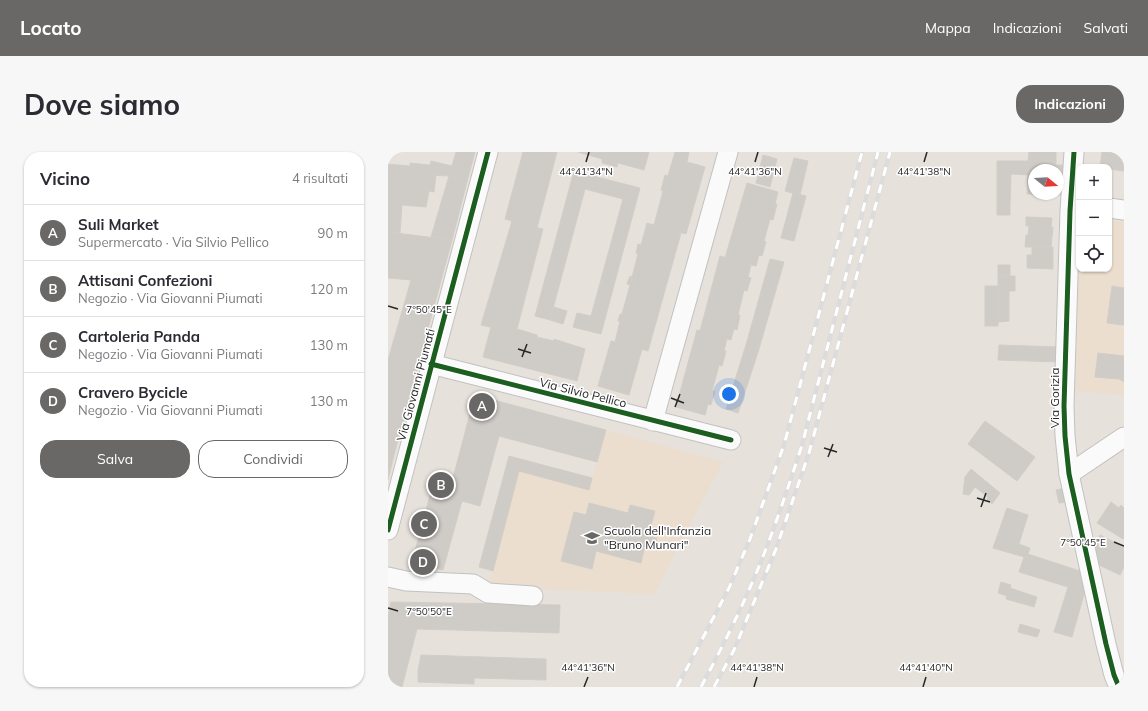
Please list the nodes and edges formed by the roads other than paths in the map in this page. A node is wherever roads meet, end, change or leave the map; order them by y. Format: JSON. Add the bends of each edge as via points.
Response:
{"nodes":[{"id":1,"x":488,"y":152,"type":"edge"},
{"id":2,"x":728,"y":152,"type":"edge"},
{"id":3,"x":1074,"y":152,"type":"edge"},
{"id":4,"x":1075,"y":204,"type":"edge"},
{"id":5,"x":1112,"y":208,"type":"edge"},
{"id":6,"x":1124,"y":210,"type":"edge"},
{"id":7,"x":431,"y":364,"type":"junction"},
{"id":8,"x":653,"y":420,"type":"junction"},
{"id":9,"x":1124,"y":437,"type":"edge"},
{"id":10,"x":731,"y":440,"type":"dead end"},
{"id":11,"x":1069,"y":474,"type":"junction"},
{"id":12,"x":392,"y":500,"type":"edge"},
{"id":13,"x":388,"y":530,"type":"edge"},
{"id":14,"x":388,"y":577,"type":"edge"},
{"id":15,"x":533,"y":596,"type":"dead end"},
{"id":16,"x":1119,"y":687,"type":"edge"}],
"edges":[{"from":1,"to":7,"type":"street","name":"Via Giovanni Piumati"},
{"from":2,"to":8,"type":"street"},
{"from":3,"to":4,"type":"street","name":"Via Gorizia"},
{"from":4,"to":11,"type":"street","name":"Via Gorizia","via":[[1064,406]]},
{"from":5,"to":6,"type":"street"},
{"from":7,"to":8,"type":"street","name":"Via Silvio Pellico"},
{"from":7,"to":12,"type":"street","name":"Via Giovanni Piumati"},
{"from":8,"to":10,"type":"street","name":"Via Silvio Pellico"},
{"from":9,"to":11,"type":"street"},
{"from":11,"to":16,"type":"street","name":"Via Gorizia","via":[[1106,644]]},
{"from":12,"to":13,"type":"street","name":"Via Giovanni Piumati"},
{"from":14,"to":15,"type":"street","via":[[406,581],[473,584],[488,593]]}]}
